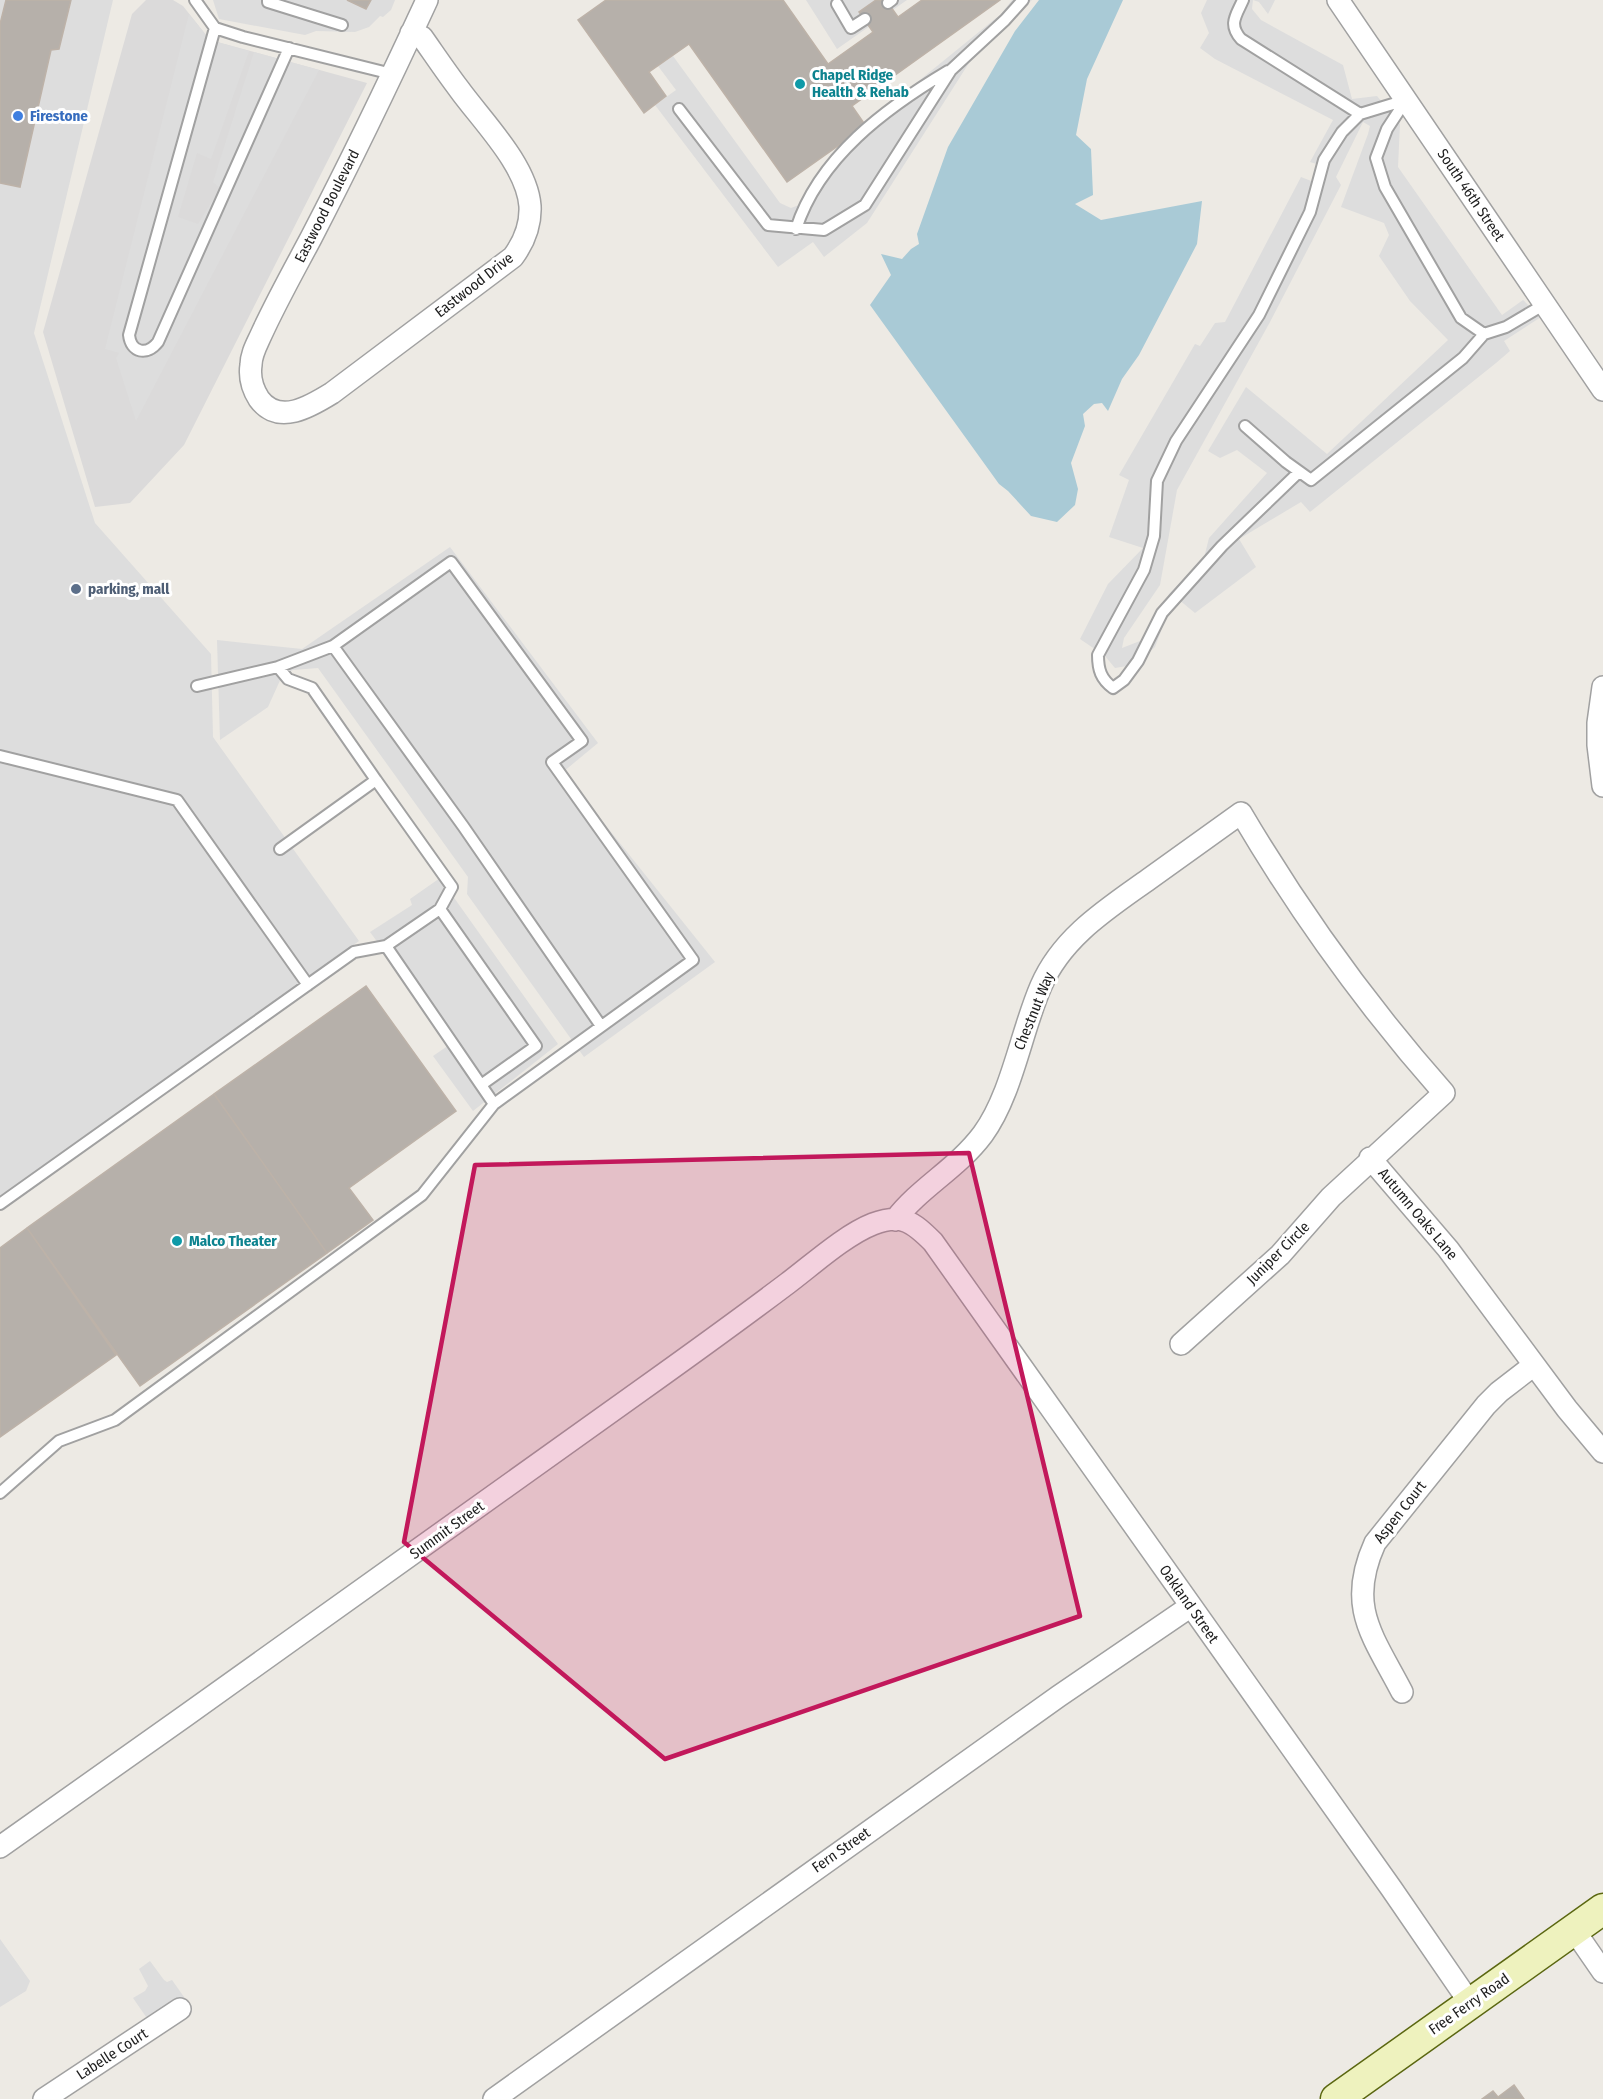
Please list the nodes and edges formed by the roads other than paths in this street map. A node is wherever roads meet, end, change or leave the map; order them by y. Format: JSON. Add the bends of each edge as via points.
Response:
{"nodes":[{"id":1,"x":195,"y":0,"type":"edge"},
{"id":2,"x":268,"y":0,"type":"edge"},
{"id":3,"x":427,"y":0,"type":"edge"},
{"id":4,"x":1023,"y":0,"type":"edge"},
{"id":5,"x":1243,"y":0,"type":"edge"},
{"id":6,"x":1338,"y":0,"type":"edge"},
{"id":7,"x":839,"y":1,"type":"edge"},
{"id":8,"x":865,"y":19,"type":"dead end"},
{"id":9,"x":342,"y":25,"type":"dead end"},
{"id":10,"x":215,"y":28,"type":"junction"},
{"id":11,"x":411,"y":33,"type":"junction"},
{"id":12,"x":289,"y":48,"type":"junction"},
{"id":13,"x":951,"y":70,"type":"junction"},
{"id":14,"x":392,"y":74,"type":"junction"},
{"id":15,"x":1406,"y":100,"type":"junction"},
{"id":16,"x":679,"y":109,"type":"dead end"},
{"id":17,"x":1360,"y":114,"type":"junction"},
{"id":18,"x":796,"y":229,"type":"junction"},
{"id":19,"x":1545,"y":304,"type":"junction"},
{"id":20,"x":1484,"y":334,"type":"junction"},
{"id":21,"x":1603,"y":390,"type":"edge"},
{"id":22,"x":272,"y":410,"type":"joint"},
{"id":23,"x":1245,"y":426,"type":"dead end"},
{"id":24,"x":1299,"y":472,"type":"junction"},
{"id":25,"x":333,"y":646,"type":"junction"},
{"id":26,"x":278,"y":667,"type":"junction"},
{"id":27,"x":197,"y":686,"type":"dead end"},
{"id":28,"x":1603,"y":687,"type":"edge"},
{"id":29,"x":0,"y":756,"type":"edge"},
{"id":30,"x":376,"y":780,"type":"junction"},
{"id":31,"x":1603,"y":786,"type":"edge"},
{"id":32,"x":1241,"y":813,"type":"joint"},
{"id":33,"x":279,"y":849,"type":"dead end"},
{"id":34,"x":440,"y":909,"type":"junction"},
{"id":35,"x":386,"y":946,"type":"junction"},
{"id":36,"x":308,"y":985,"type":"junction"},
{"id":37,"x":601,"y":1026,"type":"junction"},
{"id":38,"x":481,"y":1085,"type":"junction"},
{"id":39,"x":494,"y":1104,"type":"junction"},
{"id":40,"x":1370,"y":1158,"type":"junction"},
{"id":41,"x":0,"y":1204,"type":"edge"},
{"id":42,"x":896,"y":1220,"type":"junction"},
{"id":43,"x":1181,"y":1344,"type":"dead end"},
{"id":44,"x":1534,"y":1365,"type":"junction"},
{"id":45,"x":1603,"y":1452,"type":"edge"},
{"id":46,"x":0,"y":1493,"type":"edge"},
{"id":47,"x":1191,"y":1606,"type":"junction"},
{"id":48,"x":1402,"y":1692,"type":"dead end"},
{"id":49,"x":0,"y":1847,"type":"edge"},
{"id":50,"x":1603,"y":1909,"type":"edge"},
{"id":51,"x":1574,"y":1930,"type":"junction"},
{"id":52,"x":1603,"y":1972,"type":"edge"},
{"id":53,"x":1470,"y":2003,"type":"junction"},
{"id":54,"x":180,"y":2009,"type":"dead end"},
{"id":55,"x":44,"y":2099,"type":"edge"},
{"id":56,"x":494,"y":2099,"type":"edge"},
{"id":57,"x":1336,"y":2099,"type":"edge"}],
"edges":[{"from":1,"to":10,"type":"lane"},
{"from":2,"to":9,"type":"lane"},
{"from":3,"to":11,"type":"street","name":"Eastwood Boulevard"},
{"from":4,"to":13,"type":"lane"},
{"from":5,"to":17,"type":"lane","via":[[1233,24],[1241,39]]},
{"from":6,"to":15,"type":"street","name":"South 46th Street"},
{"from":7,"to":8,"type":"lane","via":[[851,28]]},
{"from":10,"to":12,"type":"lane"},
{"from":10,"to":12,"type":"lane","via":[[129,335],[130,344],[143,352],[153,349],[158,342]]},
{"from":11,"to":14,"type":"street","name":"Eastwood Boulevard"},
{"from":11,"to":22,"type":"street","name":"Eastwood Drive","via":[[422,37],[521,177],[530,204],[526,235],[513,257],[332,393],[293,412]]},
{"from":12,"to":14,"type":"lane"},
{"from":13,"to":18,"type":"lane","via":[[910,94],[850,142],[802,208]]},
{"from":13,"to":18,"type":"lane","via":[[865,205],[824,230]]},
{"from":14,"to":22,"type":"street","name":"Eastwood Boulevard","via":[[253,354],[253,390]]},
{"from":15,"to":17,"type":"lane"},
{"from":15,"to":19,"type":"street","name":"South 46th Street"},
{"from":15,"to":20,"type":"lane","via":[[1387,129],[1376,158],[1385,187],[1461,318]]},
{"from":16,"to":18,"type":"lane","via":[[768,225]]},
{"from":17,"to":24,"type":"lane","via":[[1342,132],[1324,160],[1310,212],[1259,315],[1176,441],[1158,481],[1154,536],[1144,570],[1098,655],[1098,670],[1104,682],[1113,688],[1124,680],[1162,613],[1222,546]]},
{"from":19,"to":20,"type":"lane","via":[[1506,327]]},
{"from":19,"to":21,"type":"street","name":"South 46th Street"},
{"from":20,"to":24,"type":"lane","via":[[1463,357],[1311,480]]},
{"from":23,"to":24,"type":"lane"},
{"from":25,"to":26,"type":"lane"},
{"from":25,"to":37,"type":"lane"},
{"from":25,"to":37,"type":"lane","via":[[451,562],[582,741],[552,762],[693,960]]},
{"from":26,"to":27,"type":"lane"},
{"from":26,"to":30,"type":"lane","via":[[288,679],[312,688]]},
{"from":28,"to":31,"type":"street","via":[[1598,745]]},
{"from":29,"to":36,"type":"lane","via":[[177,800]]},
{"from":30,"to":33,"type":"lane"},
{"from":30,"to":34,"type":"lane","via":[[452,887]]},
{"from":32,"to":40,"type":"street","name":"Autumn Oaks Lane","via":[[1338,962],[1444,1093]]},
{"from":32,"to":42,"type":"street","name":"Chestnut Way","via":[[1092,920],[1069,942],[1041,986],[999,1106],[984,1133],[965,1156],[908,1203]]},
{"from":34,"to":35,"type":"lane"},
{"from":34,"to":38,"type":"lane","via":[[536,1046]]},
{"from":35,"to":36,"type":"lane","via":[[354,952]]},
{"from":35,"to":38,"type":"lane"},
{"from":36,"to":41,"type":"lane"},
{"from":37,"to":39,"type":"lane"},
{"from":38,"to":39,"type":"lane"},
{"from":39,"to":46,"type":"lane","via":[[422,1195],[115,1420],[59,1441]]},
{"from":40,"to":43,"type":"street","name":"Juniper Circle","via":[[1280,1255]]},
{"from":40,"to":44,"type":"street","name":"Autumn Oaks Lane","via":[[1448,1249]]},
{"from":42,"to":47,"type":"street","name":"Oakland Street","via":[[917,1226],[933,1242]]},
{"from":42,"to":49,"type":"street","name":"Summit Street","via":[[870,1225],[843,1242]]},
{"from":44,"to":45,"type":"street","name":"Autumn Oaks Lane"},
{"from":44,"to":48,"type":"street","name":"Aspen Court","via":[[1486,1405],[1375,1543],[1366,1564],[1363,1608]]},
{"from":47,"to":53,"type":"street","name":"Oakland Street"},
{"from":47,"to":56,"type":"street","name":"Fern Street"},
{"from":50,"to":51,"type":"street","name":"Free Ferry Road"},
{"from":51,"to":52,"type":"street"},
{"from":51,"to":53,"type":"street","name":"Free Ferry Road"},
{"from":53,"to":57,"type":"street","name":"Free Ferry Road"},
{"from":54,"to":55,"type":"street","name":"Labelle Court"}]}
